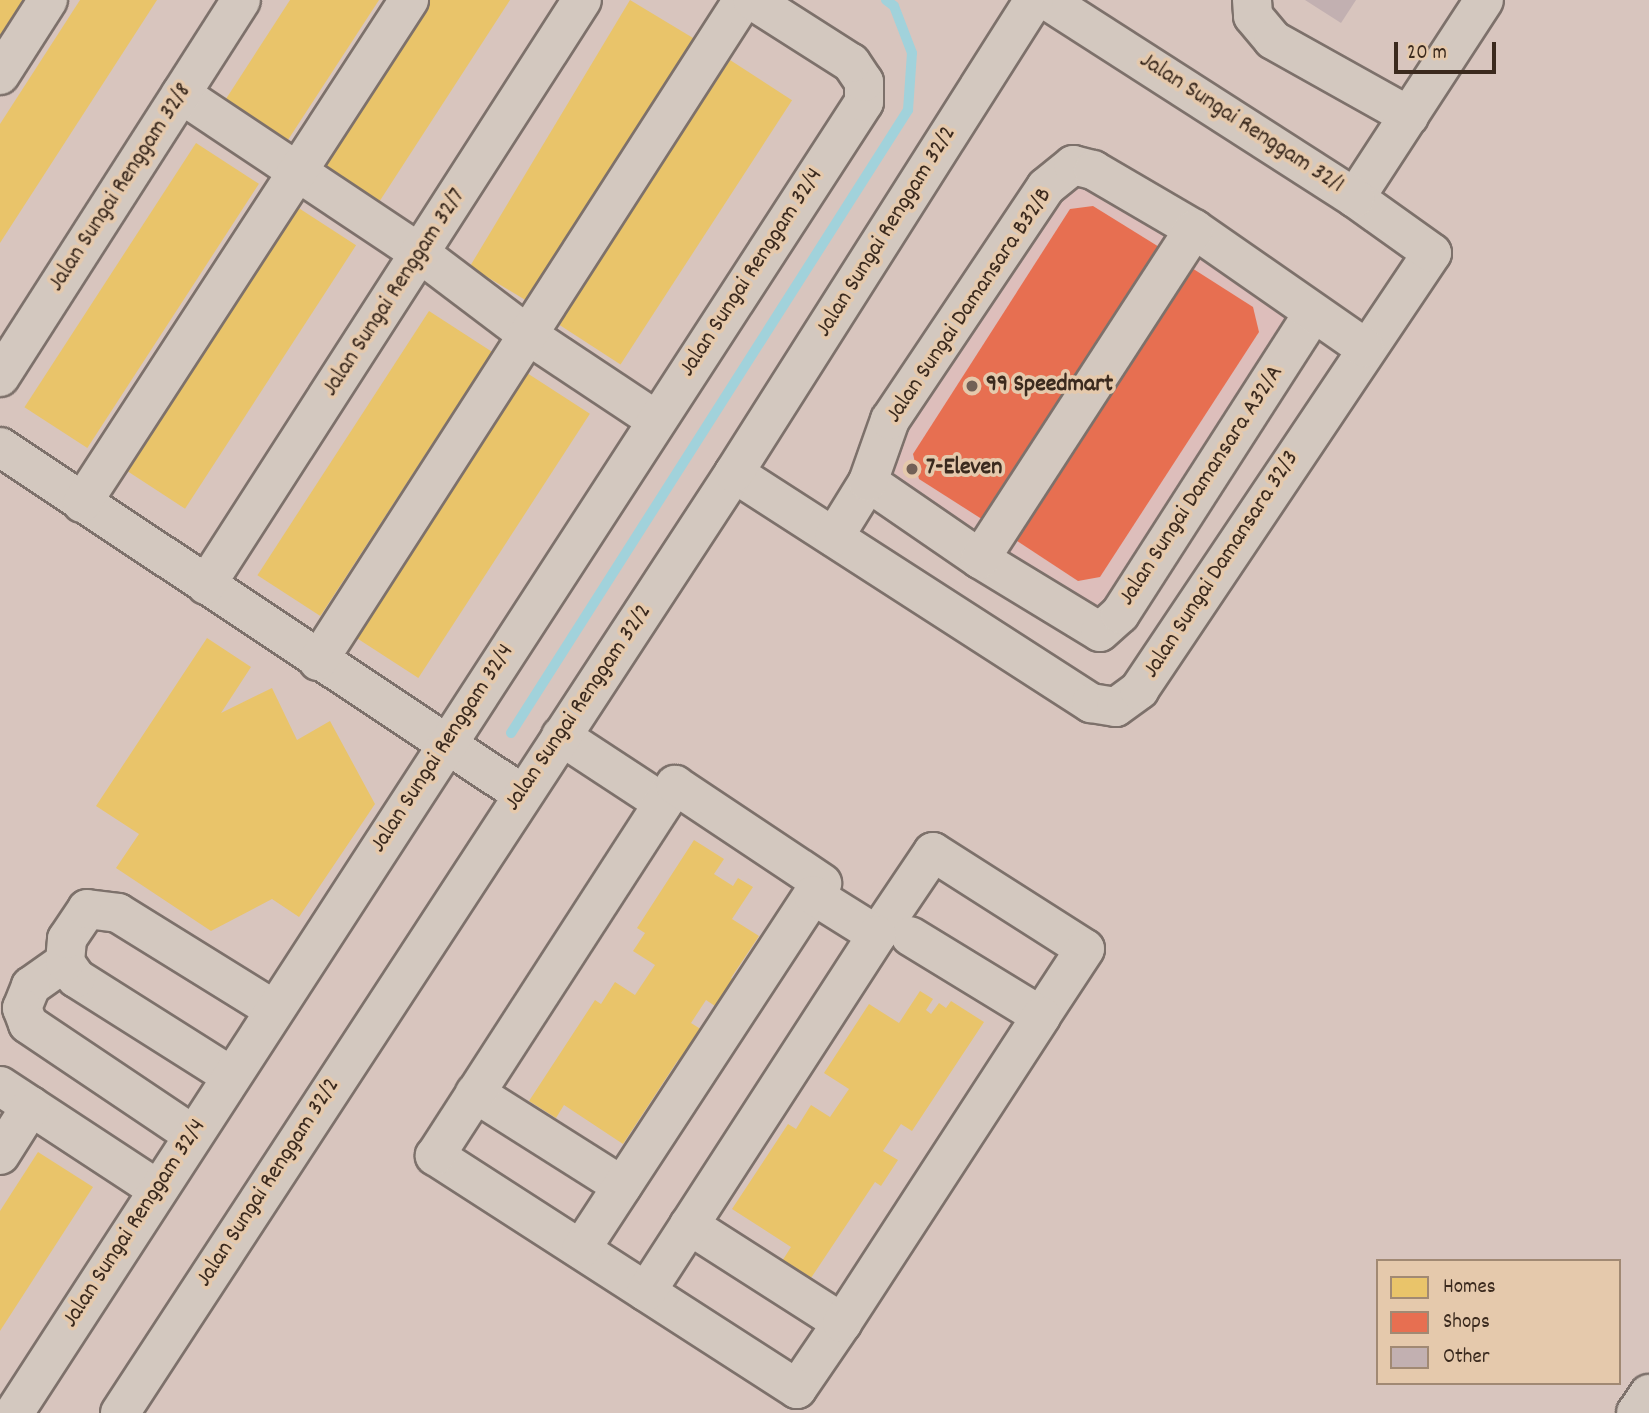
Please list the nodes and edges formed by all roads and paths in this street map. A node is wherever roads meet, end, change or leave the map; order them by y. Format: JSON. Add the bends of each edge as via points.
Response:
{"nodes":[{"id":1,"x":48,"y":0,"type":"edge"},
{"id":2,"x":409,"y":0,"type":"edge"},
{"id":3,"x":582,"y":0,"type":"edge"},
{"id":4,"x":743,"y":0,"type":"edge"},
{"id":5,"x":752,"y":0,"type":"edge"},
{"id":6,"x":1034,"y":0,"type":"edge"},
{"id":7,"x":1047,"y":0,"type":"edge"},
{"id":8,"x":1252,"y":0,"type":"edge"},
{"id":9,"x":1485,"y":0,"type":"edge"},
{"id":10,"x":239,"y":1,"type":"edge"},
{"id":11,"x":0,"y":75,"type":"edge"},
{"id":12,"x":181,"y":94,"type":"junction"},
{"id":13,"x":1409,"y":116,"type":"junction"},
{"id":14,"x":295,"y":172,"type":"junction"},
{"id":15,"x":1355,"y":198,"type":"junction"},
{"id":16,"x":1194,"y":229,"type":"junction"},
{"id":17,"x":1432,"y":253,"type":"joint"},
{"id":18,"x":421,"y":254,"type":"junction"},
{"id":19,"x":1312,"y":315,"type":"junction"},
{"id":20,"x":528,"y":335,"type":"junction"},
{"id":21,"x":1365,"y":348,"type":"junction"},
{"id":22,"x":0,"y":377,"type":"edge"},
{"id":23,"x":656,"y":420,"type":"junction"},
{"id":24,"x":0,"y":447,"type":"edge"},
{"id":25,"x":734,"y":473,"type":"junction"},
{"id":26,"x":868,"y":482,"type":"junction"},
{"id":27,"x":82,"y":503,"type":"junction"},
{"id":28,"x":834,"y":537,"type":"junction"},
{"id":29,"x":980,"y":559,"type":"junction"},
{"id":30,"x":205,"y":585,"type":"junction"},
{"id":31,"x":318,"y":661,"type":"junction"},
{"id":32,"x":561,"y":736,"type":"junction"},
{"id":33,"x":445,"y":746,"type":"junction"},
{"id":34,"x":522,"y":794,"type":"junction"},
{"id":35,"x":663,"y":803,"type":"junction"},
{"id":36,"x":822,"y":883,"type":"dead end"},
{"id":37,"x":893,"y":935,"type":"junction"},
{"id":38,"x":65,"y":962,"type":"junction"},
{"id":39,"x":273,"y":1010,"type":"junction"},
{"id":40,"x":1041,"y":1016,"type":"junction"},
{"id":41,"x":231,"y":1076,"type":"junction"},
{"id":42,"x":0,"y":1086,"type":"edge"},
{"id":43,"x":475,"y":1093,"type":"junction"},
{"id":44,"x":31,"y":1107,"type":"junction"},
{"id":45,"x":192,"y":1134,"type":"junction"},
{"id":46,"x":0,"y":1155,"type":"edge"},
{"id":47,"x":622,"y":1186,"type":"junction"},
{"id":48,"x":157,"y":1189,"type":"junction"},
{"id":49,"x":689,"y":1225,"type":"junction"},
{"id":50,"x":581,"y":1249,"type":"junction"},
{"id":51,"x":646,"y":1292,"type":"junction"},
{"id":52,"x":842,"y":1323,"type":"junction"},
{"id":53,"x":1649,"y":1394,"type":"edge"},
{"id":54,"x":14,"y":1413,"type":"edge"},
{"id":55,"x":120,"y":1413,"type":"edge"},
{"id":56,"x":1636,"y":1413,"type":"edge"}],
"edges":[{"from":1,"to":11,"type":"street"},
{"from":2,"to":14,"type":"street"},
{"from":3,"to":18,"type":"street","name":"Jalan Sungai Renggam 32/7"},
{"from":4,"to":20,"type":"street"},
{"from":5,"to":23,"type":"street","name":"Jalan Sungai Renggam 32/4","via":[[851,63],[864,82],[864,102]]},
{"from":6,"to":25,"type":"street","name":"Jalan Sungai Renggam 32/2"},
{"from":7,"to":15,"type":"street","name":"Jalan Sungai Renggam 32/1"},
{"from":8,"to":13,"type":"street","via":[[1253,16],[1273,40]]},
{"from":9,"to":13,"type":"street"},
{"from":10,"to":12,"type":"street","name":"Jalan Sungai Renggam 32/8"},
{"from":12,"to":14,"type":"street"},
{"from":12,"to":22,"type":"street","name":"Jalan Sungai Renggam 32/8"},
{"from":13,"to":15,"type":"street"},
{"from":14,"to":18,"type":"street"},
{"from":14,"to":27,"type":"street"},
{"from":15,"to":17,"type":"street","name":"Jalan Sungai Renggam 32/1"},
{"from":16,"to":19,"type":"street","name":"Jalan Sungai Damansara B32/B"},
{"from":16,"to":26,"type":"street","name":"Jalan Sungai Damansara B32/B","via":[[1093,170],[1073,165],[1046,187],[890,420]]},
{"from":16,"to":29,"type":"street"},
{"from":17,"to":21,"type":"street","name":"Jalan Sungai Damansara 32/3"},
{"from":18,"to":20,"type":"street"},
{"from":18,"to":30,"type":"street","name":"Jalan Sungai Renggam 32/7"},
{"from":19,"to":21,"type":"street","name":"Jalan Sungai Damansara B32/B"},
{"from":19,"to":29,"type":"street","name":"Jalan Sungai Damansara A32/A","via":[[1120,614],[1100,632]]},
{"from":20,"to":23,"type":"street"},
{"from":20,"to":31,"type":"street"},
{"from":21,"to":28,"type":"street","name":"Jalan Sungai Damansara 32/3","via":[[1139,690],[1116,707],[1091,703]]},
{"from":23,"to":33,"type":"street","name":"Jalan Sungai Renggam 32/4"},
{"from":24,"to":27,"type":"street"},
{"from":25,"to":28,"type":"street","name":"Jalan Sungai Damansara 32/3"},
{"from":25,"to":32,"type":"street","name":"Jalan Sungai Renggam 32/2"},
{"from":26,"to":28,"type":"street","name":"Jalan Sungai Damansara B32/B"},
{"from":26,"to":29,"type":"street","name":"Jalan Sungai Damansara A32/A"},
{"from":27,"to":30,"type":"street"},
{"from":30,"to":31,"type":"street"},
{"from":31,"to":33,"type":"street"},
{"from":32,"to":34,"type":"street","name":"Jalan Sungai Renggam 32/2"},
{"from":32,"to":35,"type":"street"},
{"from":33,"to":34,"type":"street"},
{"from":33,"to":39,"type":"street","name":"Jalan Sungai Renggam 32/4"},
{"from":34,"to":55,"type":"street","name":"Jalan Sungai Renggam 32/2"},
{"from":35,"to":36,"type":"street","via":[[675,785]]},
{"from":35,"to":43,"type":"street","via":[[551,1006]]},
{"from":37,"to":40,"type":"street"},
{"from":37,"to":40,"type":"street","via":[[933,852],[1085,949]]},
{"from":37,"to":47,"type":"street","via":[[813,895]]},
{"from":37,"to":49,"type":"street"},
{"from":38,"to":39,"type":"street","via":[[67,939],[87,909],[118,913]]},
{"from":38,"to":41,"type":"street","via":[[76,978]]},
{"from":38,"to":45,"type":"street","via":[[31,986],[22,1009],[28,1024]]},
{"from":39,"to":41,"type":"street","name":"Jalan Sungai Renggam 32/4"},
{"from":40,"to":52,"type":"street"},
{"from":41,"to":45,"type":"street","name":"Jalan Sungai Renggam 32/4"},
{"from":42,"to":44,"type":"street"},
{"from":43,"to":47,"type":"street"},
{"from":43,"to":50,"type":"street","via":[[435,1156]]},
{"from":44,"to":46,"type":"street"},
{"from":44,"to":48,"type":"street"},
{"from":45,"to":48,"type":"street","name":"Jalan Sungai Renggam 32/4"},
{"from":47,"to":50,"type":"street"},
{"from":48,"to":54,"type":"street","name":"Jalan Sungai Renggam 32/4"},
{"from":49,"to":51,"type":"street"},
{"from":49,"to":52,"type":"street"},
{"from":50,"to":51,"type":"street"},
{"from":51,"to":52,"type":"street","via":[[797,1389]]},
{"from":53,"to":56,"type":"street"}]}
